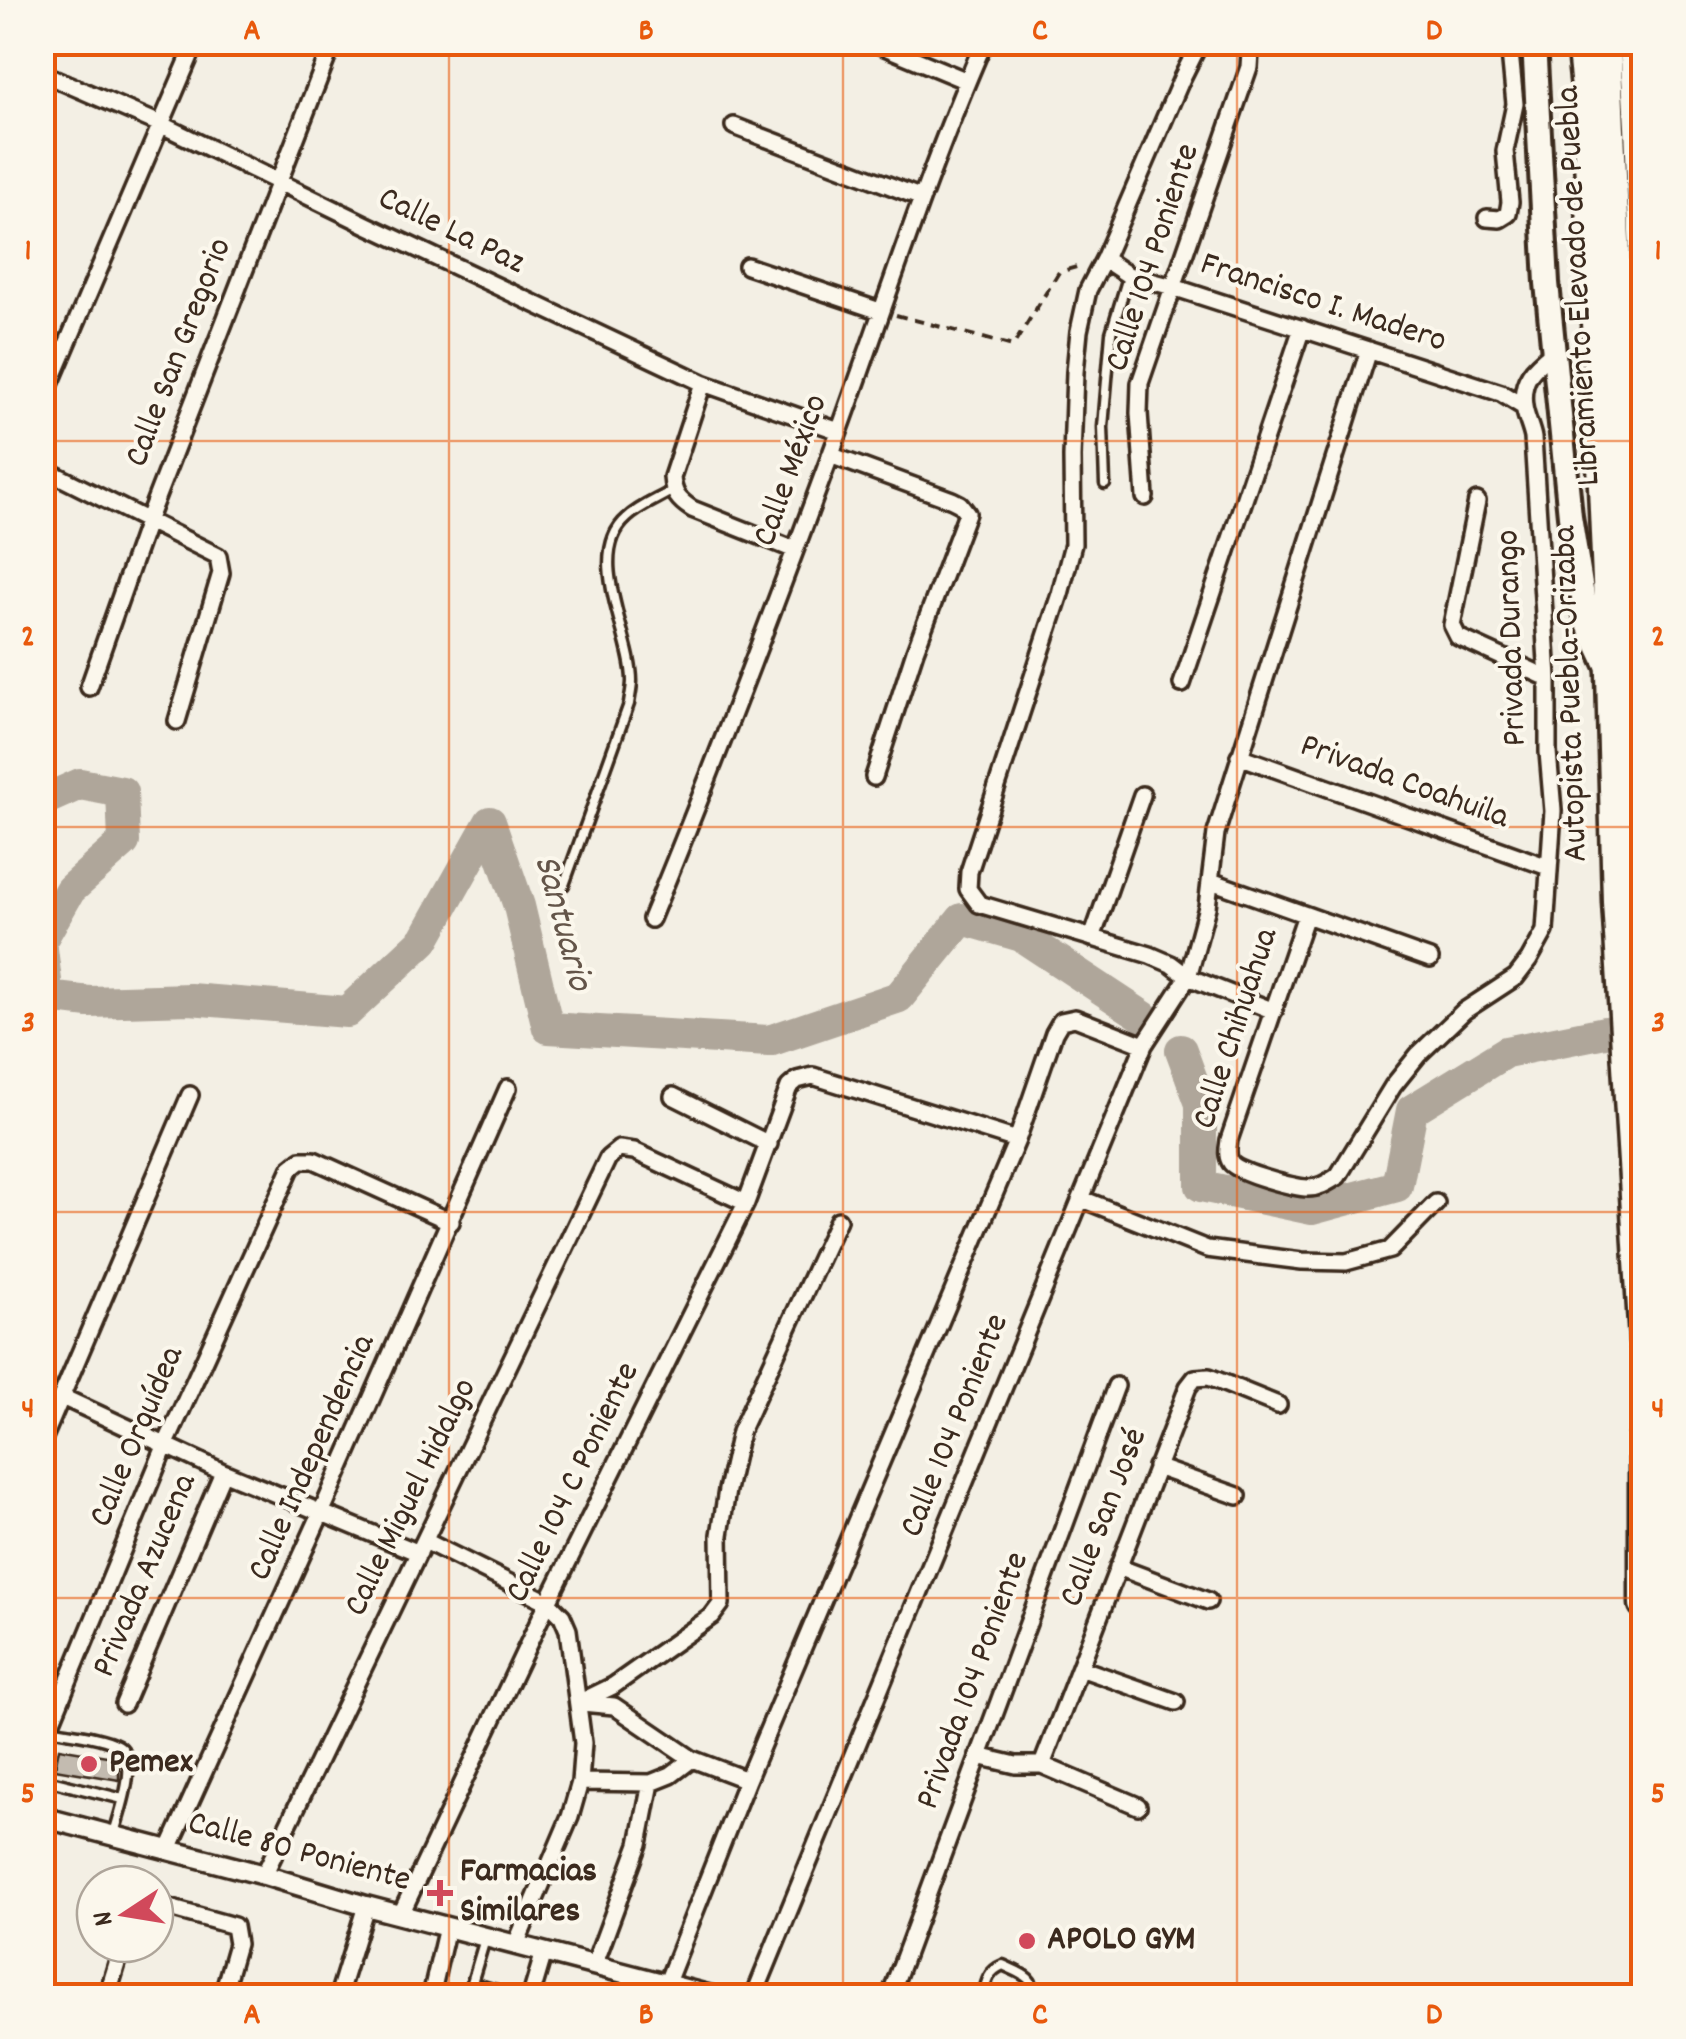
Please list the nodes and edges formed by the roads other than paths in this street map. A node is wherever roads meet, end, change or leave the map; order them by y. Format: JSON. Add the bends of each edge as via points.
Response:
{"nodes":[{"id":1,"x":196,"y":42,"type":"edge"},
{"id":2,"x":333,"y":42,"type":"edge"},
{"id":3,"x":873,"y":42,"type":"edge"},
{"id":4,"x":984,"y":42,"type":"edge"},
{"id":5,"x":1200,"y":42,"type":"edge"},
{"id":6,"x":1246,"y":42,"type":"edge"},
{"id":7,"x":1510,"y":42,"type":"edge"},
{"id":8,"x":1534,"y":42,"type":"edge"},
{"id":9,"x":1581,"y":42,"type":"edge"},
{"id":10,"x":1606,"y":42,"type":"edge"},
{"id":11,"x":1634,"y":42,"type":"edge"},
{"id":12,"x":42,"y":73,"type":"edge"},
{"id":13,"x":966,"y":81,"type":"junction"},
{"id":14,"x":160,"y":124,"type":"junction"},
{"id":15,"x":734,"y":126,"type":"dead end"},
{"id":16,"x":278,"y":181,"type":"junction"},
{"id":17,"x":922,"y":198,"type":"junction"},
{"id":18,"x":1487,"y":218,"type":"dead end"},
{"id":19,"x":1644,"y":257,"type":"edge"},
{"id":20,"x":1104,"y":259,"type":"junction"},
{"id":21,"x":747,"y":266,"type":"dead end"},
{"id":22,"x":1128,"y":274,"type":"junction"},
{"id":23,"x":1173,"y":287,"type":"junction"},
{"id":24,"x":880,"y":311,"type":"junction"},
{"id":25,"x":1302,"y":328,"type":"junction"},
{"id":26,"x":1370,"y":350,"type":"junction"},
{"id":27,"x":1553,"y":352,"type":"junction"},
{"id":28,"x":703,"y":383,"type":"junction"},
{"id":29,"x":42,"y":403,"type":"edge"},
{"id":30,"x":1524,"y":408,"type":"junction"},
{"id":31,"x":839,"y":431,"type":"junction"},
{"id":32,"x":830,"y":455,"type":"junction"},
{"id":33,"x":42,"y":468,"type":"edge"},
{"id":34,"x":1104,"y":484,"type":"dead end"},
{"id":35,"x":677,"y":496,"type":"junction"},
{"id":36,"x":1145,"y":497,"type":"dead end"},
{"id":37,"x":1477,"y":501,"type":"dead end"},
{"id":38,"x":148,"y":519,"type":"junction"},
{"id":39,"x":795,"y":550,"type":"junction"},
{"id":40,"x":1611,"y":674,"type":"junction"},
{"id":41,"x":1548,"y":678,"type":"junction"},
{"id":42,"x":1182,"y":684,"type":"dead end"},
{"id":43,"x":89,"y":687,"type":"dead end"},
{"id":44,"x":177,"y":721,"type":"dead end"},
{"id":45,"x":1239,"y":756,"type":"junction"},
{"id":46,"x":874,"y":777,"type":"dead end"},
{"id":47,"x":1142,"y":795,"type":"dead end"},
{"id":48,"x":1548,"y":867,"type":"junction"},
{"id":49,"x":1211,"y":881,"type":"junction"},
{"id":50,"x":564,"y":885,"type":"dead end"},
{"id":51,"x":1644,"y":886,"type":"edge"},
{"id":52,"x":1306,"y":915,"type":"junction"},
{"id":53,"x":651,"y":919,"type":"dead end"},
{"id":54,"x":1092,"y":938,"type":"junction"},
{"id":55,"x":1430,"y":959,"type":"dead end"},
{"id":56,"x":1188,"y":978,"type":"junction"},
{"id":57,"x":1274,"y":1011,"type":"junction"},
{"id":58,"x":1144,"y":1045,"type":"junction"},
{"id":59,"x":508,"y":1088,"type":"dead end"},
{"id":60,"x":190,"y":1095,"type":"dead end"},
{"id":61,"x":673,"y":1096,"type":"dead end"},
{"id":62,"x":1017,"y":1140,"type":"junction"},
{"id":63,"x":769,"y":1144,"type":"junction"},
{"id":64,"x":1230,"y":1162,"type":"joint"},
{"id":65,"x":1082,"y":1199,"type":"junction"},
{"id":66,"x":746,"y":1203,"type":"junction"},
{"id":67,"x":1436,"y":1204,"type":"dead end"},
{"id":68,"x":838,"y":1220,"type":"dead end"},
{"id":69,"x":451,"y":1222,"type":"junction"},
{"id":70,"x":1644,"y":1342,"type":"edge"},
{"id":71,"x":1116,"y":1386,"type":"dead end"},
{"id":72,"x":62,"y":1397,"type":"junction"},
{"id":73,"x":1278,"y":1404,"type":"dead end"},
{"id":74,"x":1644,"y":1437,"type":"edge"},
{"id":75,"x":42,"y":1442,"type":"edge"},
{"id":76,"x":166,"y":1444,"type":"junction"},
{"id":77,"x":1156,"y":1468,"type":"junction"},
{"id":78,"x":224,"y":1472,"type":"junction"},
{"id":79,"x":1238,"y":1496,"type":"dead end"},
{"id":80,"x":322,"y":1511,"type":"junction"},
{"id":81,"x":422,"y":1547,"type":"junction"},
{"id":82,"x":1118,"y":1567,"type":"junction"},
{"id":83,"x":1208,"y":1601,"type":"dead end"},
{"id":84,"x":548,"y":1602,"type":"junction"},
{"id":85,"x":1644,"y":1604,"type":"edge"},
{"id":86,"x":1080,"y":1668,"type":"junction"},
{"id":87,"x":1176,"y":1702,"type":"dead end"},
{"id":88,"x":578,"y":1703,"type":"junction"},
{"id":89,"x":124,"y":1704,"type":"dead end"},
{"id":90,"x":46,"y":1737,"type":"edge"},
{"id":91,"x":978,"y":1756,"type":"junction"},
{"id":92,"x":692,"y":1758,"type":"junction"},
{"id":93,"x":1042,"y":1765,"type":"junction"},
{"id":94,"x":42,"y":1779,"type":"edge"},
{"id":95,"x":747,"y":1780,"type":"junction"},
{"id":96,"x":580,"y":1782,"type":"junction"},
{"id":97,"x":650,"y":1783,"type":"junction"},
{"id":98,"x":123,"y":1799,"type":"junction"},
{"id":99,"x":1138,"y":1806,"type":"dead end"},
{"id":100,"x":42,"y":1817,"type":"edge"},
{"id":101,"x":114,"y":1836,"type":"junction"},
{"id":102,"x":168,"y":1851,"type":"junction"},
{"id":103,"x":264,"y":1875,"type":"junction"},
{"id":104,"x":366,"y":1906,"type":"junction"},
{"id":105,"x":175,"y":1910,"type":"edge"},
{"id":106,"x":401,"y":1914,"type":"junction"},
{"id":107,"x":447,"y":1927,"type":"junction"},
{"id":108,"x":486,"y":1937,"type":"junction"},
{"id":109,"x":516,"y":1944,"type":"junction"},
{"id":110,"x":544,"y":1952,"type":"junction"},
{"id":111,"x":116,"y":1964,"type":"edge"},
{"id":112,"x":594,"y":1966,"type":"junction"},
{"id":113,"x":472,"y":1983,"type":"junction"},
{"id":114,"x":666,"y":1985,"type":"junction"},
{"id":115,"x":106,"y":1996,"type":"edge"},
{"id":116,"x":222,"y":1996,"type":"edge"},
{"id":117,"x":338,"y":1996,"type":"edge"},
{"id":118,"x":432,"y":1996,"type":"edge"},
{"id":119,"x":468,"y":1996,"type":"edge"},
{"id":120,"x":517,"y":1996,"type":"edge"},
{"id":121,"x":531,"y":1996,"type":"edge"},
{"id":122,"x":712,"y":1996,"type":"edge"},
{"id":123,"x":754,"y":1996,"type":"edge"},
{"id":124,"x":890,"y":1996,"type":"edge"},
{"id":125,"x":983,"y":1996,"type":"edge"},
{"id":126,"x":1033,"y":1996,"type":"edge"}],
"edges":[{"from":1,"to":14,"type":"street"},
{"from":2,"to":16,"type":"street","name":"Calle San Gregorio"},
{"from":3,"to":13,"type":"street"},
{"from":4,"to":13,"type":"street","name":"Calle México"},
{"from":5,"to":20,"type":"street"},
{"from":6,"to":23,"type":"street","name":"Calle 104 Poniente","via":[[1249,67]]},
{"from":7,"to":18,"type":"street","via":[[1510,202],[1508,214]]},
{"from":8,"to":27,"type":"main road"},
{"from":9,"to":40,"type":"highway","name":"Autopista Puebla-Orizaba"},
{"from":10,"to":51,"type":"highway","name":"Libramiento Elevado de Puebla"},
{"from":11,"to":19,"type":"highway","name":"Libramiento Elevado de Puebla"},
{"from":12,"to":14,"type":"street","name":"Calle La Paz"},
{"from":13,"to":17,"type":"street","name":"Calle México"},
{"from":14,"to":16,"type":"street","name":"Calle La Paz"},
{"from":14,"to":29,"type":"street"},
{"from":15,"to":17,"type":"street"},
{"from":16,"to":28,"type":"street","name":"Calle La Paz"},
{"from":16,"to":38,"type":"street","name":"Calle San Gregorio"},
{"from":17,"to":24,"type":"street","name":"Calle México"},
{"from":20,"to":22,"type":"street","name":"Francisco I. Madero"},
{"from":20,"to":54,"type":"street","via":[[1079,331],[1073,544],[968,889],[979,904]]},
{"from":21,"to":24,"type":"street"},
{"from":22,"to":23,"type":"street","name":"Francisco I. Madero"},
{"from":22,"to":34,"type":"lane","via":[[1111,333]]},
{"from":23,"to":25,"type":"street","name":"Francisco I. Madero"},
{"from":23,"to":36,"type":"street","name":"Calle 104 Poniente","via":[[1140,382]]},
{"from":24,"to":31,"type":"street","name":"Calle México"},
{"from":25,"to":26,"type":"street","name":"Francisco I. Madero"},
{"from":25,"to":42,"type":"street"},
{"from":26,"to":30,"type":"street","name":"Francisco I. Madero","via":[[1501,393]]},
{"from":26,"to":45,"type":"street","name":"Calle 104 Poniente"},
{"from":27,"to":30,"type":"street","via":[[1530,371]]},
{"from":27,"to":40,"type":"main road","via":[[1588,622]]},
{"from":28,"to":31,"type":"street","name":"Calle La Paz"},
{"from":28,"to":35,"type":"street","via":[[672,476]]},
{"from":30,"to":41,"type":"street","name":"Privada Durango","via":[[1534,438]]},
{"from":31,"to":32,"type":"street","name":"Calle México"},
{"from":32,"to":39,"type":"street","name":"Calle México"},
{"from":32,"to":46,"type":"street","via":[[952,500],[966,513]]},
{"from":33,"to":38,"type":"street"},
{"from":35,"to":39,"type":"street"},
{"from":35,"to":50,"type":"lane","via":[[626,518],[613,536],[612,593],[632,679]]},
{"from":37,"to":41,"type":"street","via":[[1452,625],[1458,637]]},
{"from":38,"to":43,"type":"street","name":"Calle San Gregorio"},
{"from":38,"to":44,"type":"street","via":[[218,556],[222,573]]},
{"from":39,"to":53,"type":"street","name":"Calle México"},
{"from":40,"to":70,"type":"highway","name":"Autopista Puebla-Orizaba","via":[[1616,902]]},
{"from":41,"to":48,"type":"street","name":"Privada Durango"},
{"from":45,"to":48,"type":"street","name":"Privada Coahuila"},
{"from":45,"to":49,"type":"street","name":"Calle 104 Poniente","via":[[1216,832]]},
{"from":47,"to":54,"type":"street"},
{"from":48,"to":64,"type":"street","name":"Privada Durango","via":[[1545,931],[1530,960],[1418,1056],[1338,1176],[1310,1189]]},
{"from":49,"to":52,"type":"street"},
{"from":49,"to":56,"type":"street","name":"Calle 104 Poniente"},
{"from":52,"to":55,"type":"street"},
{"from":52,"to":57,"type":"street","name":"Calle Chihuahua"},
{"from":54,"to":56,"type":"street","via":[[1150,955]]},
{"from":56,"to":57,"type":"street"},
{"from":56,"to":58,"type":"street","name":"Calle 104 Poniente"},
{"from":57,"to":64,"type":"street","name":"Calle Chihuahua","via":[[1229,1140]]},
{"from":58,"to":62,"type":"street","via":[[1075,1018],[1061,1021]]},
{"from":58,"to":65,"type":"street","name":"Calle 104 Poniente"},
{"from":59,"to":69,"type":"street","name":"Calle Independencia"},
{"from":60,"to":72,"type":"street"},
{"from":61,"to":63,"type":"street"},
{"from":62,"to":63,"type":"street","name":"Calle 104 C Poniente","via":[[813,1076],[789,1087]]},
{"from":62,"to":95,"type":"street"},
{"from":63,"to":66,"type":"street","name":"Calle 104 C Poniente"},
{"from":65,"to":67,"type":"street","via":[[1207,1249],[1346,1262],[1390,1250]]},
{"from":65,"to":123,"type":"street","name":"Calle 104 Poniente"},
{"from":66,"to":81,"type":"street","name":"Calle Miguel Hidalgo","via":[[634,1151],[608,1158]]},
{"from":66,"to":84,"type":"street","name":"Calle 104 C Poniente"},
{"from":68,"to":88,"type":"street","via":[[740,1432],[720,1534],[721,1604],[613,1686]]},
{"from":69,"to":76,"type":"street","name":"Calle Orquídea","via":[[314,1160],[290,1168]]},
{"from":69,"to":80,"type":"street","name":"Calle Independencia"},
{"from":71,"to":91,"type":"street","name":"Privada 104 Poniente"},
{"from":72,"to":75,"type":"street"},
{"from":72,"to":76,"type":"street","name":"Privada Azucena"},
{"from":73,"to":77,"type":"street","name":"Calle San José","via":[[1209,1376],[1194,1378]]},
{"from":74,"to":85,"type":"highway"},
{"from":76,"to":78,"type":"street","name":"Privada Azucena"},
{"from":76,"to":90,"type":"street","name":"Calle Orquídea"},
{"from":77,"to":79,"type":"street"},
{"from":77,"to":82,"type":"street","name":"Calle San José"},
{"from":78,"to":80,"type":"street","name":"Privada Azucena"},
{"from":78,"to":89,"type":"street","name":"Privada Azucena"},
{"from":80,"to":81,"type":"street","name":"Privada Azucena"},
{"from":80,"to":102,"type":"street","name":"Calle Independencia"},
{"from":81,"to":84,"type":"street","name":"Privada Azucena"},
{"from":81,"to":103,"type":"street","name":"Calle Miguel Hidalgo"},
{"from":82,"to":83,"type":"street"},
{"from":82,"to":86,"type":"street","name":"Calle San José"},
{"from":84,"to":88,"type":"street","via":[[568,1630]]},
{"from":84,"to":106,"type":"street","name":"Calle 104 C Poniente"},
{"from":86,"to":87,"type":"street"},
{"from":86,"to":93,"type":"street","name":"Calle San José"},
{"from":88,"to":92,"type":"street","via":[[614,1706]]},
{"from":88,"to":96,"type":"street"},
{"from":90,"to":98,"type":"lane","via":[[120,1746],[130,1772]]},
{"from":91,"to":93,"type":"street"},
{"from":91,"to":124,"type":"street","name":"Privada 104 Poniente"},
{"from":92,"to":95,"type":"street"},
{"from":92,"to":97,"type":"street"},
{"from":93,"to":99,"type":"street"},
{"from":94,"to":98,"type":"lane"},
{"from":95,"to":114,"type":"street"},
{"from":96,"to":97,"type":"street"},
{"from":96,"to":109,"type":"street"},
{"from":97,"to":112,"type":"street","via":[[639,1844]]},
{"from":98,"to":101,"type":"lane"},
{"from":100,"to":101,"type":"street","name":"Calle 80 Poniente"},
{"from":101,"to":102,"type":"street","name":"Calle 80 Poniente"},
{"from":102,"to":103,"type":"street","name":"Calle 80 Poniente"},
{"from":103,"to":104,"type":"street","name":"Calle 80 Poniente"},
{"from":104,"to":106,"type":"street","name":"Calle 80 Poniente"},
{"from":104,"to":117,"type":"street"},
{"from":105,"to":116,"type":"street","via":[[234,1926],[237,1944]]},
{"from":106,"to":107,"type":"street","name":"Calle 80 Poniente"},
{"from":107,"to":108,"type":"street","name":"Calle 80 Poniente"},
{"from":107,"to":118,"type":"street"},
{"from":108,"to":109,"type":"street","name":"Calle 80 Poniente"},
{"from":108,"to":113,"type":"lane"},
{"from":109,"to":110,"type":"street","name":"Calle 80 Poniente"},
{"from":110,"to":112,"type":"street","name":"Calle 80 Poniente"},
{"from":110,"to":121,"type":"street"},
{"from":111,"to":115,"type":"street"},
{"from":112,"to":114,"type":"street","name":"Calle 80 Poniente"},
{"from":113,"to":119,"type":"lane"},
{"from":113,"to":120,"type":"lane"},
{"from":114,"to":122,"type":"street","name":"Calle 80 Poniente"},
{"from":125,"to":126,"type":"lane","via":[[993,1969],[1002,1965],[1030,1978]]}]}
